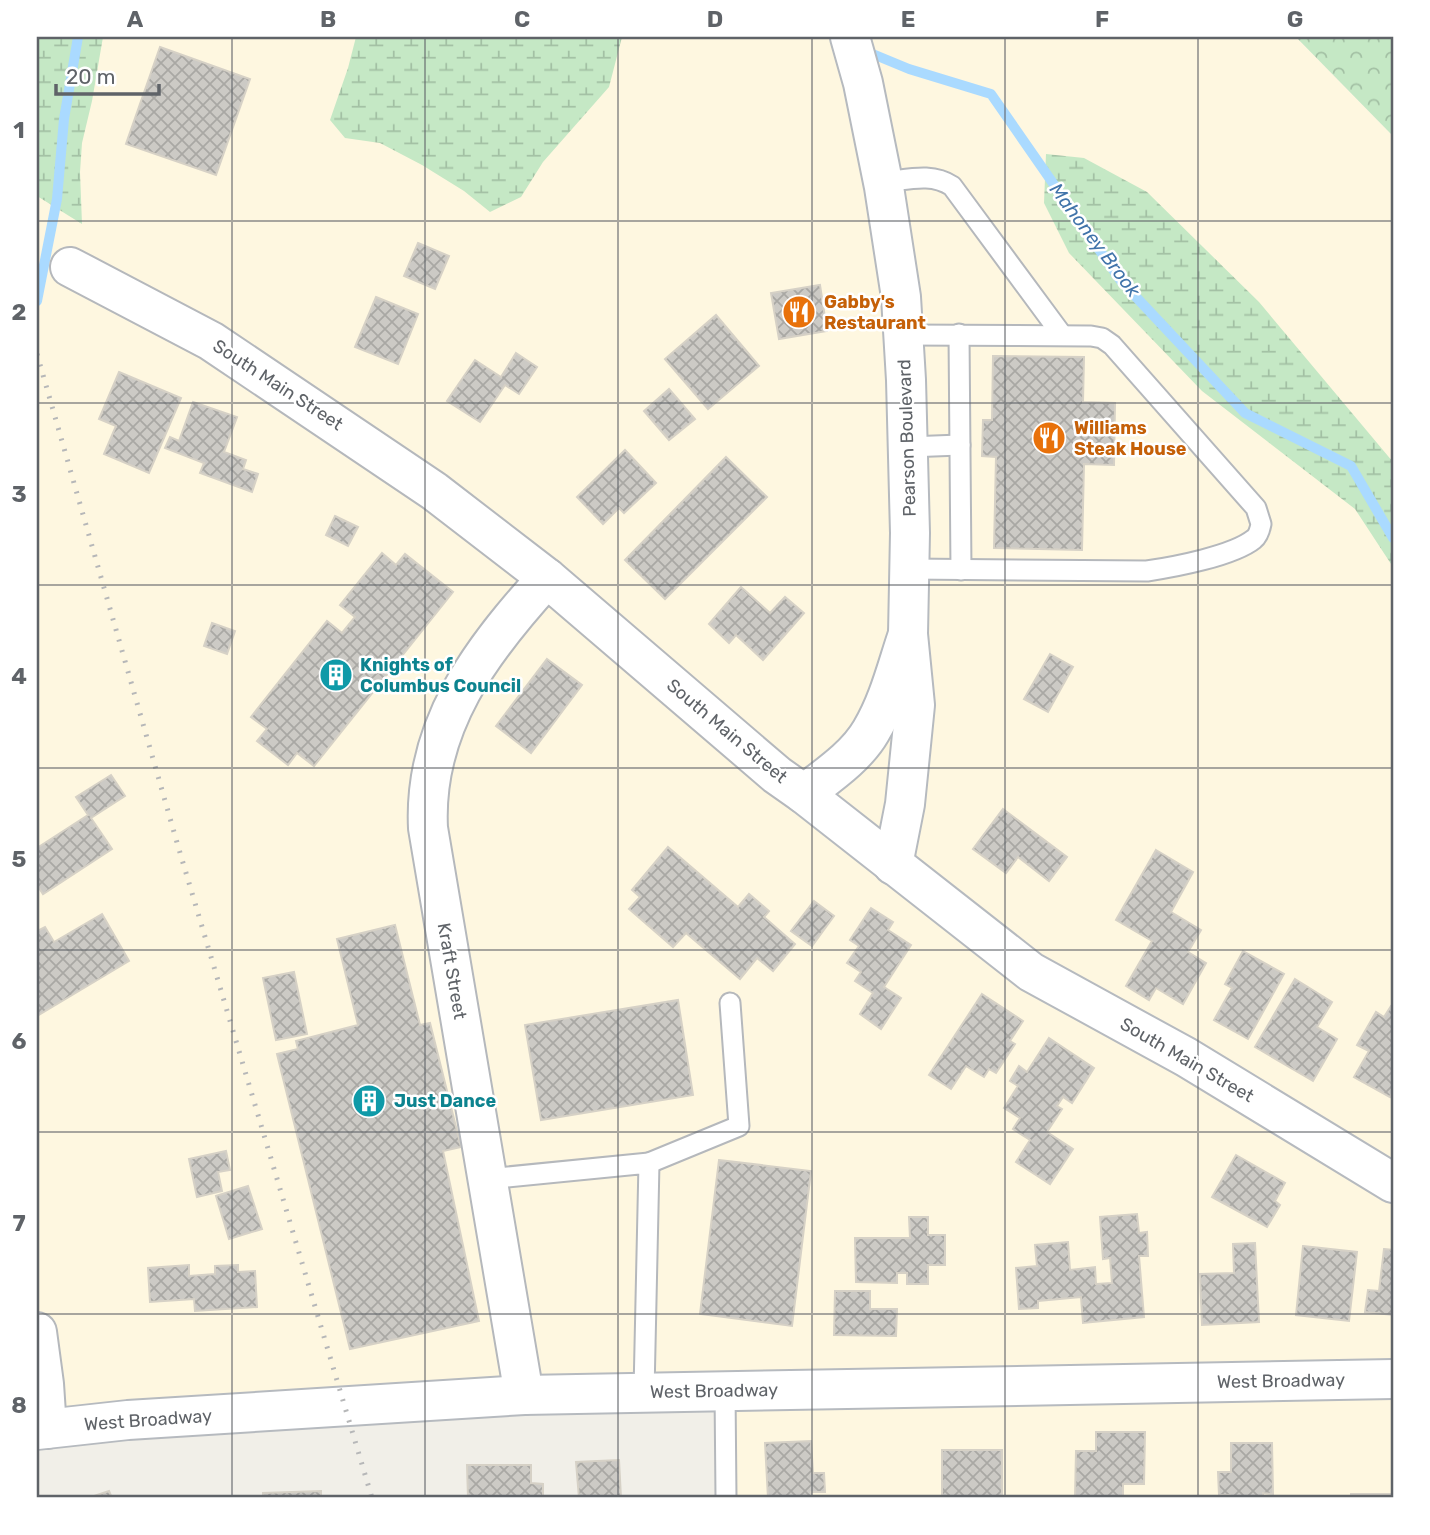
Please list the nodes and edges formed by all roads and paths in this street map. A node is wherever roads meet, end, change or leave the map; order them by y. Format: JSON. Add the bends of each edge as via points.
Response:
{"nodes":[{"id":1,"x":850,"y":37,"type":"edge"},
{"id":2,"x":883,"y":183,"type":"junction"},
{"id":3,"x":70,"y":267,"type":"dead end"},
{"id":4,"x":959,"y":334,"type":"junction"},
{"id":5,"x":903,"y":335,"type":"junction"},
{"id":6,"x":1062,"y":335,"type":"junction"},
{"id":7,"x":960,"y":445,"type":"junction"},
{"id":8,"x":908,"y":447,"type":"junction"},
{"id":9,"x":909,"y":569,"type":"junction"},
{"id":10,"x":961,"y":570,"type":"junction"},
{"id":11,"x":547,"y":578,"type":"junction"},
{"id":12,"x":908,"y":634,"type":"junction"},
{"id":13,"x":804,"y":794,"type":"junction"},
{"id":14,"x":893,"y":865,"type":"junction"},
{"id":15,"x":730,"y":1003,"type":"dead end"},
{"id":16,"x":649,"y":1163,"type":"junction"},
{"id":17,"x":487,"y":1179,"type":"junction"},
{"id":18,"x":1393,"y":1183,"type":"edge"},
{"id":19,"x":37,"y":1332,"type":"edge"},
{"id":20,"x":1393,"y":1379,"type":"edge"},
{"id":21,"x":725,"y":1390,"type":"junction"},
{"id":22,"x":644,"y":1392,"type":"junction"},
{"id":23,"x":524,"y":1395,"type":"junction"},
{"id":24,"x":42,"y":1429,"type":"edge"},
{"id":25,"x":726,"y":1498,"type":"edge"}],
"edges":[{"from":1,"to":2,"type":"street","name":"Pearson Boulevard"},
{"from":2,"to":5,"type":"street","name":"Pearson Boulevard"},
{"from":2,"to":6,"type":"lane","via":[[931,177],[952,186]]},
{"from":3,"to":11,"type":"street","name":"South Main Street","via":[[212,341],[434,491]]},
{"from":4,"to":5,"type":"lane"},
{"from":4,"to":6,"type":"lane"},
{"from":4,"to":7,"type":"lane"},
{"from":5,"to":8,"type":"street","name":"Pearson Boulevard"},
{"from":6,"to":10,"type":"lane","via":[[1091,335],[1112,345],[1256,508],[1259,533],[1230,551],[1182,567]]},
{"from":7,"to":8,"type":"lane"},
{"from":7,"to":10,"type":"lane"},
{"from":8,"to":9,"type":"street","name":"Pearson Boulevard"},
{"from":9,"to":10,"type":"lane"},
{"from":9,"to":12,"type":"street","name":"Pearson Boulevard"},
{"from":11,"to":13,"type":"street","name":"South Main Street"},
{"from":11,"to":17,"type":"street","name":"Kraft Street","via":[[508,621],[463,686],[438,745],[427,801]]},
{"from":12,"to":13,"type":"street","name":"Pearson Boulevard","via":[[870,733],[840,766]]},
{"from":12,"to":14,"type":"street","name":"Pearson Boulevard","via":[[915,705],[905,804]]},
{"from":13,"to":14,"type":"street","name":"South Main Street"},
{"from":14,"to":18,"type":"street","name":"South Main Street","via":[[1031,972],[1185,1057]]},
{"from":15,"to":16,"type":"lane","via":[[739,1126]]},
{"from":16,"to":17,"type":"lane"},
{"from":16,"to":22,"type":"lane"},
{"from":17,"to":23,"type":"street","name":"Kraft Street"},
{"from":19,"to":24,"type":"street","via":[[44,1384]]},
{"from":20,"to":21,"type":"street","name":"West Broadway"},
{"from":21,"to":22,"type":"street","name":"West Broadway"},
{"from":21,"to":25,"type":"lane"},
{"from":22,"to":23,"type":"street","name":"West Broadway"},
{"from":23,"to":24,"type":"street","name":"West Broadway"}]}
